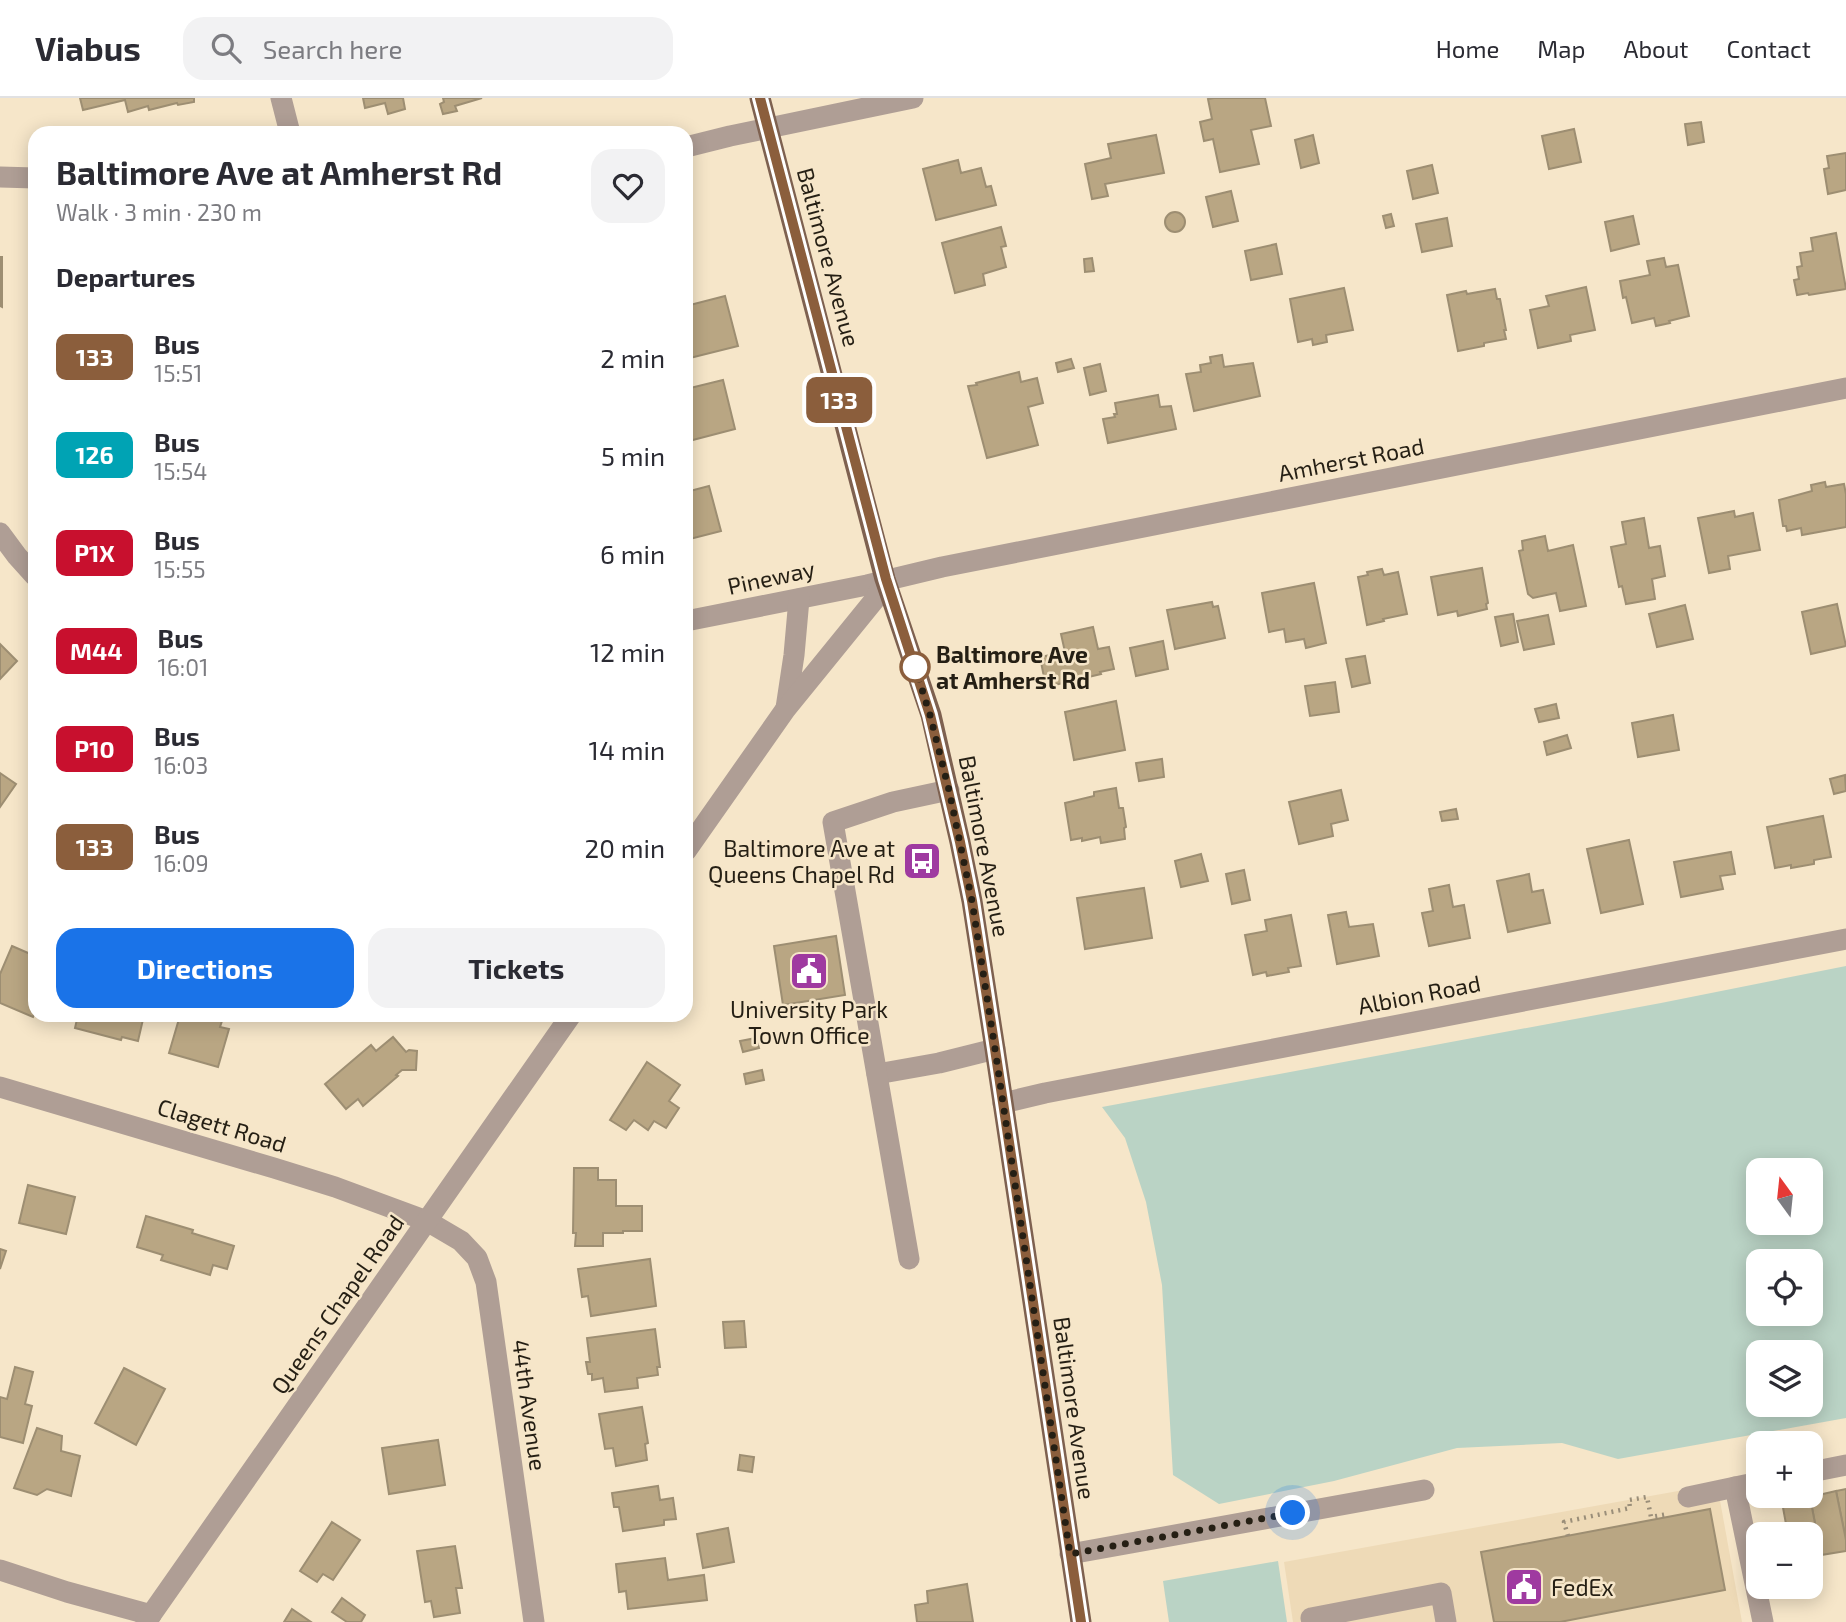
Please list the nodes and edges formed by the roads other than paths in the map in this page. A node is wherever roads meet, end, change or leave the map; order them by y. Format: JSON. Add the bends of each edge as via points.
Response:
{"nodes":[{"id":1,"x":281,"y":98,"type":"edge"},
{"id":2,"x":760,"y":98,"type":"edge"},
{"id":3,"x":913,"y":98,"type":"edge"},
{"id":4,"x":288,"y":126,"type":"edge"},
{"id":5,"x":768,"y":128,"type":"junction"},
{"id":6,"x":693,"y":145,"type":"edge"},
{"id":7,"x":0,"y":177,"type":"edge"},
{"id":8,"x":28,"y":178,"type":"edge"},
{"id":9,"x":1846,"y":388,"type":"edge"},
{"id":10,"x":0,"y":533,"type":"edge"},
{"id":11,"x":28,"y":568,"type":"edge"},
{"id":12,"x":876,"y":582,"type":"junction"},
{"id":13,"x":799,"y":599,"type":"junction"},
{"id":14,"x":693,"y":620,"type":"edge"},
{"id":15,"x":785,"y":710,"type":"junction"},
{"id":16,"x":949,"y":790,"type":"junction"},
{"id":17,"x":693,"y":841,"type":"edge"},
{"id":18,"x":1846,"y":939,"type":"edge"},
{"id":19,"x":566,"y":1022,"type":"edge"},
{"id":20,"x":995,"y":1049,"type":"junction"},
{"id":21,"x":877,"y":1074,"type":"junction"},
{"id":22,"x":0,"y":1087,"type":"edge"},
{"id":23,"x":1003,"y":1103,"type":"junction"},
{"id":24,"x":427,"y":1222,"type":"junction"},
{"id":25,"x":909,"y":1259,"type":"dead end"},
{"id":26,"x":1846,"y":1465,"type":"edge"},
{"id":27,"x":1823,"y":1470,"type":"edge"},
{"id":28,"x":1746,"y":1485,"type":"edge"},
{"id":29,"x":1735,"y":1487,"type":"junction"},
{"id":30,"x":1424,"y":1490,"type":"dead end"},
{"id":31,"x":1688,"y":1497,"type":"dead end"},
{"id":32,"x":1070,"y":1554,"type":"junction"},
{"id":33,"x":0,"y":1570,"type":"edge"},
{"id":34,"x":149,"y":1618,"type":"edge"},
{"id":35,"x":1312,"y":1620,"type":"edge"},
{"id":36,"x":534,"y":1622,"type":"edge"},
{"id":37,"x":1081,"y":1622,"type":"edge"},
{"id":38,"x":1446,"y":1622,"type":"edge"},
{"id":39,"x":1763,"y":1622,"type":"edge"}],
"edges":[{"from":1,"to":4,"type":"street"},
{"from":2,"to":5,"type":"main road","name":"Baltimore Avenue"},
{"from":3,"to":5,"type":"street"},
{"from":5,"to":6,"type":"street"},
{"from":5,"to":12,"type":"main road","name":"Baltimore Avenue"},
{"from":7,"to":8,"type":"street"},
{"from":9,"to":12,"type":"street","name":"Amherst Road"},
{"from":10,"to":11,"type":"street"},
{"from":12,"to":13,"type":"street","name":"Pineway"},
{"from":12,"to":15,"type":"street","via":[[876,598]]},
{"from":12,"to":16,"type":"main road","name":"Baltimore Avenue","via":[[930,715]]},
{"from":13,"to":14,"type":"street","name":"Pineway"},
{"from":13,"to":15,"type":"street"},
{"from":15,"to":17,"type":"street"},
{"from":16,"to":20,"type":"main road","name":"Baltimore Avenue"},
{"from":16,"to":21,"type":"street","via":[[833,822]]},
{"from":18,"to":23,"type":"street","name":"Albion Road"},
{"from":19,"to":24,"type":"street","name":"Queens Chapel Road"},
{"from":20,"to":21,"type":"street"},
{"from":20,"to":23,"type":"main road","name":"Baltimore Avenue"},
{"from":21,"to":25,"type":"street"},
{"from":22,"to":24,"type":"street","name":"Clagett Road","via":[[274,1168]]},
{"from":23,"to":32,"type":"main road","name":"Baltimore Avenue"},
{"from":24,"to":34,"type":"street","name":"Queens Chapel Road"},
{"from":24,"to":36,"type":"street","name":"44th Avenue","via":[[461,1241],[477,1258],[486,1282]]},
{"from":26,"to":27,"type":"street"},
{"from":28,"to":29,"type":"street"},
{"from":29,"to":31,"type":"street"},
{"from":29,"to":39,"type":"street"},
{"from":30,"to":32,"type":"street"},
{"from":32,"to":37,"type":"main road","name":"Baltimore Avenue"},
{"from":33,"to":34,"type":"street"},
{"from":35,"to":38,"type":"street","via":[[1441,1593]]}]}
